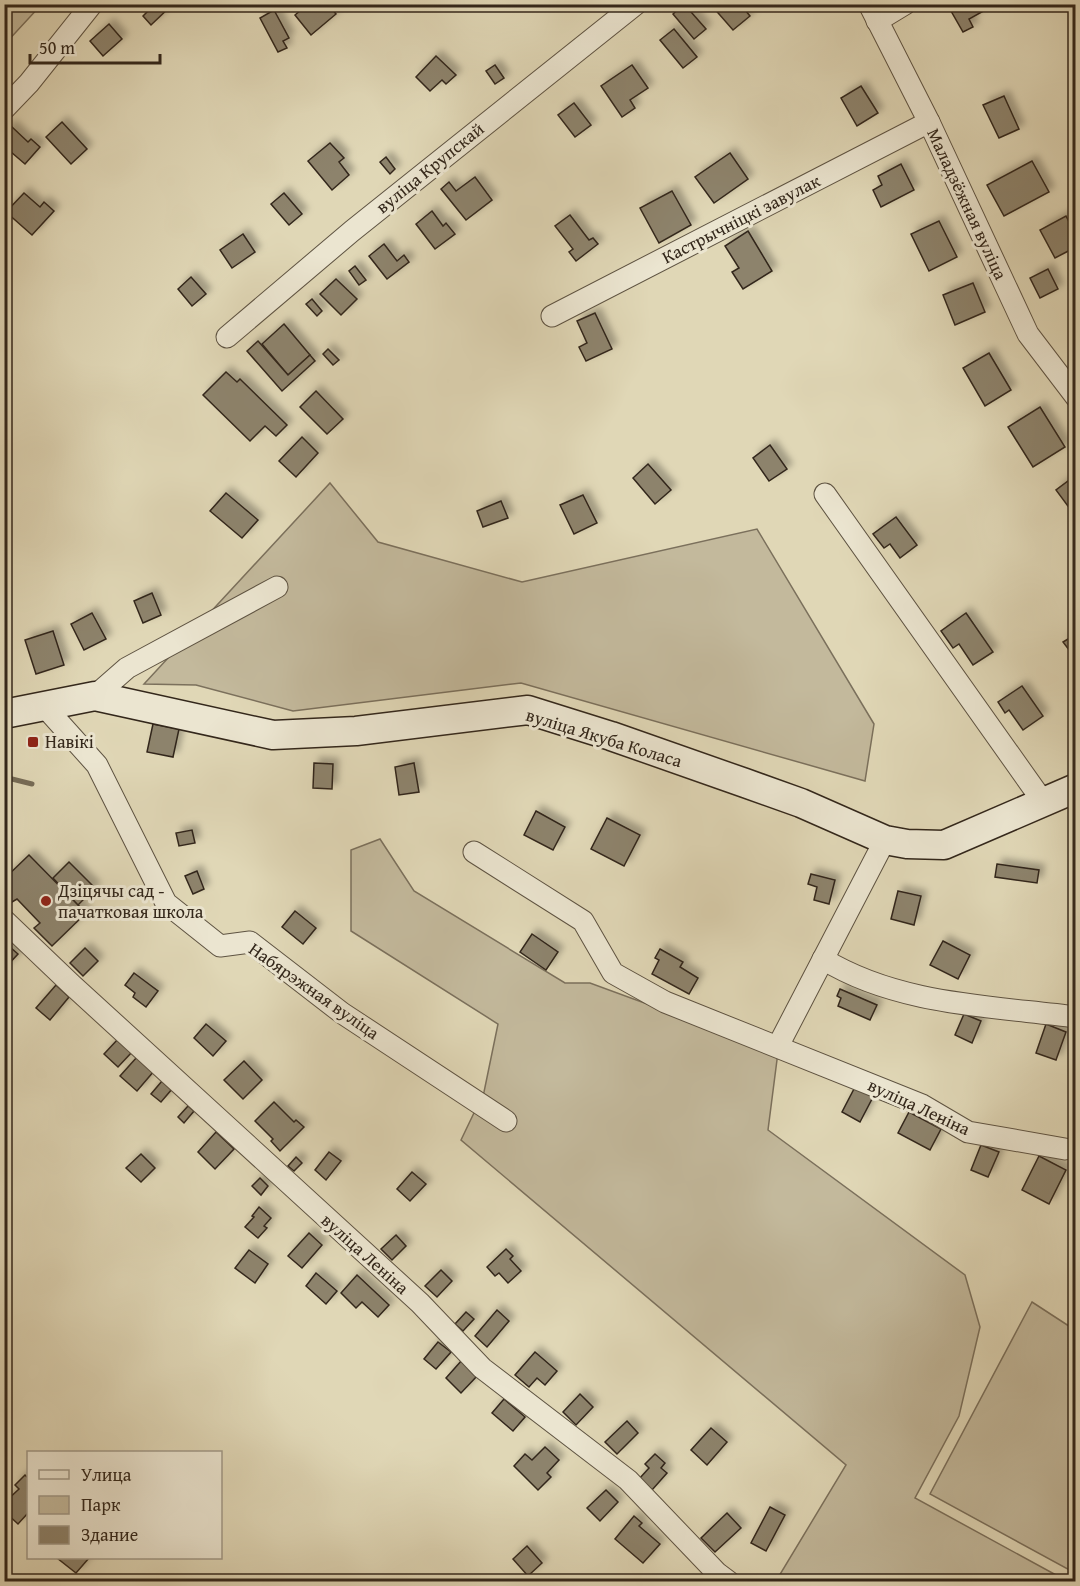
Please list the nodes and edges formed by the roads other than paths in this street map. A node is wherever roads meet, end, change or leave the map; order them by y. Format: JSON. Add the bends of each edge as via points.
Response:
{"nodes":[{"id":1,"x":92,"y":4,"type":"edge"},
{"id":2,"x":636,"y":4,"type":"edge"},
{"id":3,"x":905,"y":4,"type":"edge"},
{"id":4,"x":873,"y":13,"type":"edge"},
{"id":5,"x":4,"y":109,"type":"edge"},
{"id":6,"x":929,"y":122,"type":"junction"},
{"id":7,"x":552,"y":316,"type":"dead end"},
{"id":8,"x":227,"y":337,"type":"dead end"},
{"id":9,"x":1076,"y":397,"type":"edge"},
{"id":10,"x":825,"y":494,"type":"dead end"},
{"id":11,"x":276,"y":587,"type":"dead end"},
{"id":12,"x":95,"y":696,"type":"junction"},
{"id":13,"x":45,"y":707,"type":"junction"},
{"id":14,"x":4,"y":714,"type":"edge"},
{"id":15,"x":1076,"y":788,"type":"edge"},
{"id":16,"x":1044,"y":803,"type":"junction"},
{"id":17,"x":885,"y":840,"type":"junction"},
{"id":18,"x":474,"y":852,"type":"dead end"},
{"id":19,"x":4,"y":920,"type":"edge"},
{"id":20,"x":824,"y":959,"type":"junction"},
{"id":21,"x":1076,"y":1017,"type":"edge"},
{"id":22,"x":778,"y":1046,"type":"junction"},
{"id":23,"x":506,"y":1121,"type":"dead end"},
{"id":24,"x":1065,"y":1149,"type":"dead end"},
{"id":25,"x":729,"y":1581,"type":"edge"}],
"edges":[{"from":1,"to":5,"type":"street"},
{"from":2,"to":8,"type":"street","name":"вуліца Крупскай","via":[[352,231]]},
{"from":3,"to":4,"type":"street"},
{"from":4,"to":6,"type":"street","name":"Маладзёжная вуліца"},
{"from":6,"to":7,"type":"street","name":"Кастрычніцкі завулак"},
{"from":6,"to":9,"type":"street","name":"Маладзёжная вуліца","via":[[1028,334]]},
{"from":10,"to":16,"type":"street"},
{"from":11,"to":12,"type":"street","via":[[127,668]]},
{"from":12,"to":13,"type":"street","name":"вуліца Якуба Коласа"},
{"from":12,"to":17,"type":"street","name":"вуліца Якуба Коласа","via":[[273,735],[356,731],[528,710],[801,803]]},
{"from":13,"to":14,"type":"street","name":"вуліца Якуба Коласа"},
{"from":13,"to":23,"type":"street","name":"Набярэжная вуліца","via":[[97,765],[166,903],[220,946],[250,942],[342,1012]]},
{"from":15,"to":16,"type":"street","name":"вуліца Якуба Коласа"},
{"from":16,"to":17,"type":"street","name":"вуліца Якуба Коласа","via":[[944,845]]},
{"from":17,"to":20,"type":"street"},
{"from":18,"to":22,"type":"street","name":"вуліца Леніна","via":[[584,921],[613,973],[665,1002]]},
{"from":19,"to":25,"type":"street","name":"вуліца Леніна","via":[[420,1303],[482,1368],[628,1480]]},
{"from":20,"to":21,"type":"street","via":[[845,973],[921,998]]},
{"from":20,"to":22,"type":"street"},
{"from":22,"to":24,"type":"street","name":"вуліца Леніна","via":[[922,1105],[968,1132]]}]}
